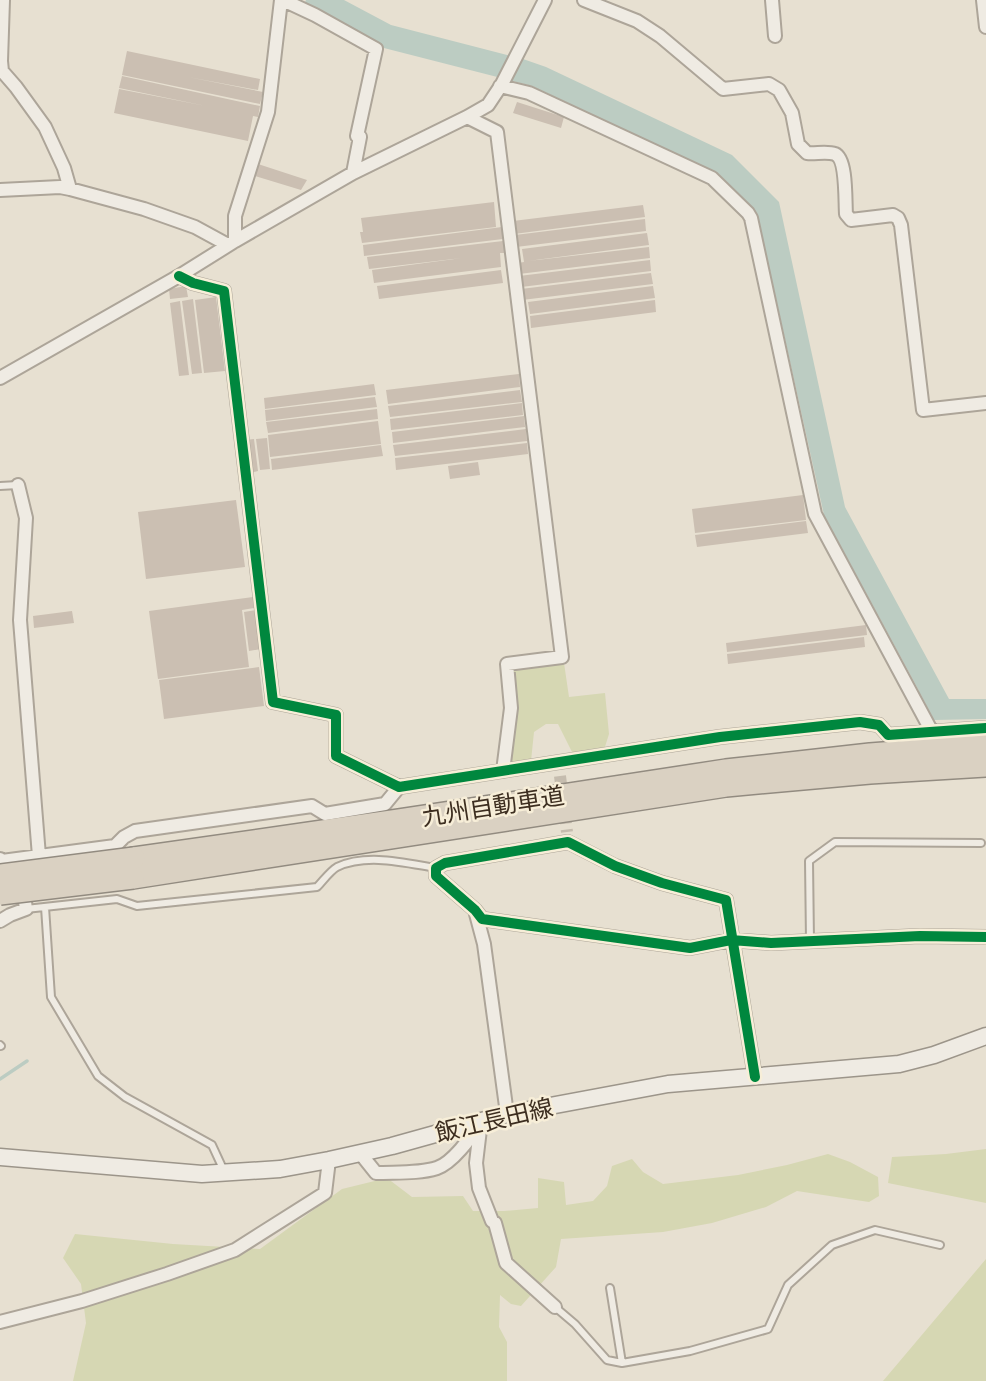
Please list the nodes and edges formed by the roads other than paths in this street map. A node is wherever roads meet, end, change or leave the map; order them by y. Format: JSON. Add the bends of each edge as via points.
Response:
{"nodes":[{"id":1,"x":4,"y":0,"type":"edge"},
{"id":2,"x":282,"y":0,"type":"edge"},
{"id":3,"x":545,"y":0,"type":"edge"},
{"id":4,"x":584,"y":0,"type":"edge"},
{"id":5,"x":772,"y":0,"type":"edge"},
{"id":6,"x":982,"y":0,"type":"edge"},
{"id":7,"x":986,"y":27,"type":"edge"},
{"id":8,"x":775,"y":36,"type":"dead end"},
{"id":9,"x":501,"y":85,"type":"junction"},
{"id":10,"x":467,"y":117,"type":"junction"},
{"id":11,"x":353,"y":173,"type":"junction"},
{"id":12,"x":70,"y":189,"type":"junction"},
{"id":13,"x":0,"y":190,"type":"edge"},
{"id":14,"x":232,"y":243,"type":"junction"},
{"id":15,"x":179,"y":276,"type":"junction"},
{"id":16,"x":0,"y":378,"type":"edge"},
{"id":17,"x":986,"y":403,"type":"edge"},
{"id":18,"x":18,"y":485,"type":"joint"},
{"id":19,"x":0,"y":486,"type":"edge"},
{"id":20,"x":986,"y":729,"type":"edge"},
{"id":21,"x":932,"y":732,"type":"junction"},
{"id":22,"x":986,"y":745,"type":"edge"},
{"id":23,"x":559,"y":762,"type":"junction"},
{"id":24,"x":870,"y":763,"type":"junction"},
{"id":25,"x":986,"y":766,"type":"edge"},
{"id":26,"x":503,"y":771,"type":"junction"},
{"id":27,"x":560,"y":776,"type":"tunnel mouth"},
{"id":28,"x":399,"y":786,"type":"junction"},
{"id":29,"x":981,"y":843,"type":"dead end"},
{"id":30,"x":39,"y":856,"type":"junction"},
{"id":31,"x":0,"y":859,"type":"edge"},
{"id":32,"x":20,"y":859,"type":"junction"},
{"id":33,"x":133,"y":868,"type":"junction"},
{"id":34,"x":436,"y":868,"type":"junction"},
{"id":35,"x":0,"y":875,"type":"edge"},
{"id":36,"x":0,"y":894,"type":"edge"},
{"id":37,"x":44,"y":907,"type":"junction"},
{"id":38,"x":26,"y":909,"type":"junction"},
{"id":39,"x":475,"y":910,"type":"junction"},
{"id":40,"x":0,"y":922,"type":"edge"},
{"id":41,"x":986,"y":937,"type":"edge"},
{"id":42,"x":731,"y":940,"type":"junction"},
{"id":43,"x":810,"y":941,"type":"junction"},
{"id":44,"x":986,"y":1036,"type":"edge"},
{"id":45,"x":969,"y":1043,"type":"junction"},
{"id":46,"x":986,"y":1043,"type":"edge"},
{"id":47,"x":755,"y":1077,"type":"junction"},
{"id":48,"x":507,"y":1114,"type":"junction"},
{"id":49,"x":481,"y":1121,"type":"junction"},
{"id":50,"x":360,"y":1153,"type":"junction"},
{"id":51,"x":0,"y":1157,"type":"edge"},
{"id":52,"x":329,"y":1160,"type":"junction"},
{"id":53,"x":225,"y":1173,"type":"junction"},
{"id":54,"x":940,"y":1245,"type":"dead end"},
{"id":55,"x":610,"y":1288,"type":"dead end"},
{"id":56,"x":555,"y":1307,"type":"joint"},
{"id":57,"x":0,"y":1322,"type":"edge"},
{"id":58,"x":622,"y":1363,"type":"junction"}],
"edges":[{"from":1,"to":12,"type":"street","via":[[2,71],[45,127]]},
{"from":2,"to":11,"type":"street","via":[[376,49]]},
{"from":2,"to":14,"type":"street","via":[[268,112],[235,216]]},
{"from":3,"to":9,"type":"street"},
{"from":4,"to":17,"type":"street","via":[[637,21],[723,89],[769,84],[779,90],[792,113],[798,145],[807,153],[839,157],[848,218],[898,218],[923,410]]},
{"from":5,"to":8,"type":"street"},
{"from":6,"to":7,"type":"street"},
{"from":9,"to":10,"type":"street","via":[[488,105]]},
{"from":9,"to":21,"type":"street","via":[[528,93],[712,178],[748,213],[815,514]]},
{"from":10,"to":11,"type":"street"},
{"from":10,"to":26,"type":"street","via":[[497,132],[562,657],[507,664],[511,708]]},
{"from":11,"to":14,"type":"street"},
{"from":12,"to":13,"type":"street"},
{"from":12,"to":14,"type":"street","via":[[144,209]]},
{"from":14,"to":15,"type":"street"},
{"from":15,"to":16,"type":"street"},
{"from":15,"to":28,"type":"street","via":[[224,291],[273,702],[337,715],[336,757]]},
{"from":18,"to":19,"type":"lane"},
{"from":18,"to":30,"type":"street","via":[[26,518],[20,620]]},
{"from":20,"to":21,"type":"street"},
{"from":21,"to":23,"type":"street","via":[[888,735],[879,725],[860,722],[720,737]]},
{"from":22,"to":24,"type":"highway","name":"九州自動車道"},
{"from":23,"to":26,"type":"street"},
{"from":23,"to":27,"type":"street"},
{"from":24,"to":25,"type":"highway","name":"九州自動車道"},
{"from":24,"to":33,"type":"highway","name":"九州自動車道"},
{"from":26,"to":28,"type":"street"},
{"from":28,"to":30,"type":"street","via":[[385,804],[325,814],[312,806],[135,831],[116,846]]},
{"from":29,"to":43,"type":"lane","via":[[835,842],[810,861]]},
{"from":30,"to":32,"type":"street"},
{"from":31,"to":32,"type":"street"},
{"from":32,"to":38,"type":"street"},
{"from":33,"to":35,"type":"highway","name":"九州自動車道","bridge":true},
{"from":33,"to":36,"type":"highway","name":"九州自動車道","bridge":true},
{"from":34,"to":37,"type":"lane","via":[[366,860],[335,868],[317,887],[137,906],[117,899]]},
{"from":34,"to":39,"type":"street","via":[[436,876]]},
{"from":34,"to":42,"type":"street","via":[[568,837],[615,866],[726,900]]},
{"from":37,"to":38,"type":"lane"},
{"from":37,"to":53,"type":"lane","via":[[51,997],[98,1076],[125,1097],[212,1145]]},
{"from":38,"to":40,"type":"street"},
{"from":39,"to":42,"type":"street","via":[[482,919],[690,948]]},
{"from":39,"to":48,"type":"street","via":[[484,944]]},
{"from":41,"to":43,"type":"street"},
{"from":42,"to":43,"type":"street"},
{"from":42,"to":47,"type":"street"},
{"from":44,"to":45,"type":"main road","name":"飯江長田線"},
{"from":45,"to":46,"type":"lane"},
{"from":45,"to":47,"type":"main road","name":"飯江長田線","via":[[900,1064]]},
{"from":47,"to":48,"type":"main road","name":"飯江長田線","via":[[668,1084]]},
{"from":48,"to":49,"type":"main road","name":"飯江長田線"},
{"from":49,"to":50,"type":"main road","name":"飯江長田線"},
{"from":49,"to":50,"type":"street","via":[[470,1140],[439,1167],[376,1173]]},
{"from":49,"to":56,"type":"street","via":[[476,1163],[479,1188],[506,1263]]},
{"from":50,"to":52,"type":"main road","name":"飯江長田線"},
{"from":51,"to":53,"type":"main road","name":"飯江長田線"},
{"from":52,"to":53,"type":"main road","name":"飯江長田線"},
{"from":52,"to":57,"type":"street","via":[[325,1192],[234,1250],[82,1301]]},
{"from":54,"to":58,"type":"lane","via":[[875,1230],[832,1245],[788,1285],[768,1329],[690,1351]]},
{"from":55,"to":58,"type":"lane"},
{"from":56,"to":58,"type":"lane","via":[[607,1360]]}]}
